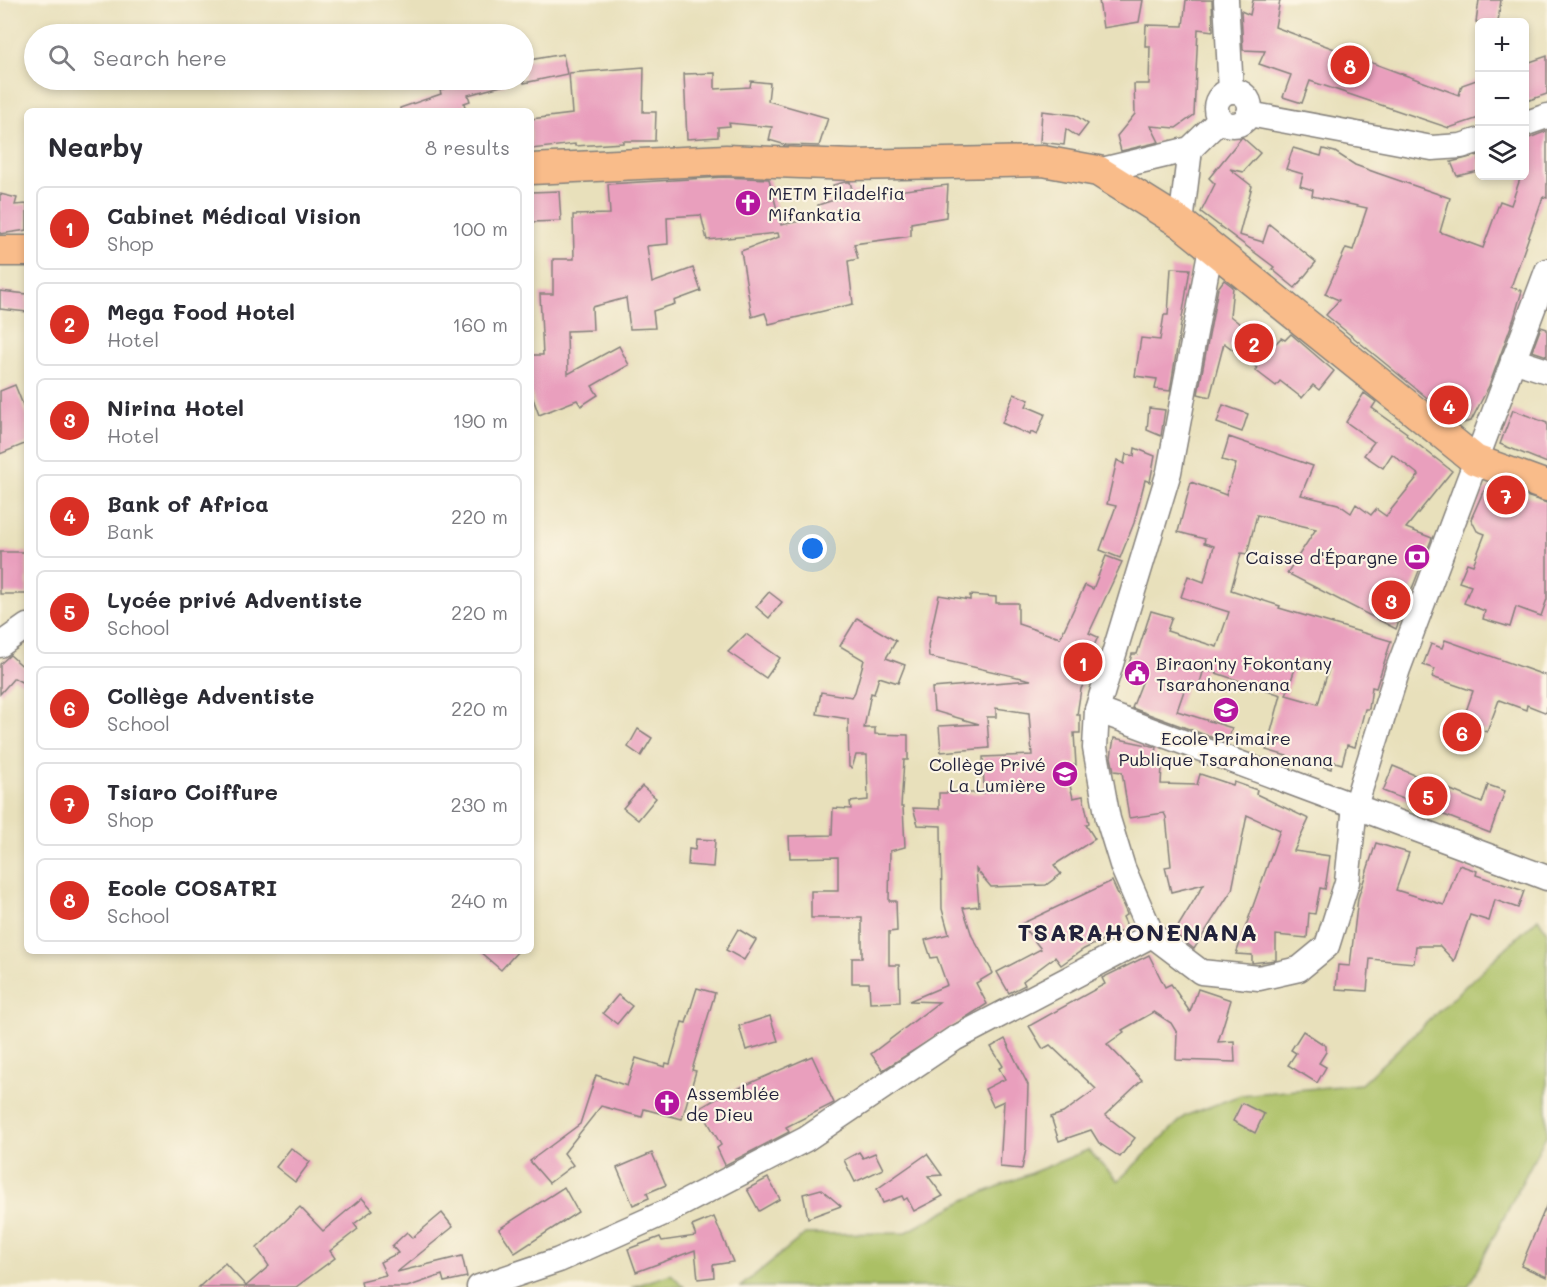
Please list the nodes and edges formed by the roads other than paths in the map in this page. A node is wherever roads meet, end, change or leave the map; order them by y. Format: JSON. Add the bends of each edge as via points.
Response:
{"nodes":[{"id":1,"x":1226,"y":0,"type":"edge"},
{"id":2,"x":1231,"y":91,"type":"junction"},
{"id":3,"x":1249,"y":114,"type":"junction"},
{"id":4,"x":1547,"y":116,"type":"edge"},
{"id":5,"x":1221,"y":120,"type":"junction"},
{"id":6,"x":1529,"y":122,"type":"edge"},
{"id":7,"x":1475,"y":141,"type":"edge"},
{"id":8,"x":1190,"y":149,"type":"junction"},
{"id":9,"x":534,"y":169,"type":"edge"},
{"id":10,"x":1098,"y":171,"type":"junction"},
{"id":11,"x":1181,"y":223,"type":"junction"},
{"id":12,"x":1211,"y":248,"type":"junction"},
{"id":13,"x":0,"y":251,"type":"edge"},
{"id":14,"x":24,"y":251,"type":"edge"},
{"id":15,"x":1547,"y":270,"type":"edge"},
{"id":16,"x":1513,"y":360,"type":"junction"},
{"id":17,"x":1547,"y":371,"type":"edge"},
{"id":18,"x":1475,"y":460,"type":"junction"},
{"id":19,"x":1547,"y":486,"type":"edge"},
{"id":20,"x":24,"y":628,"type":"edge"},
{"id":21,"x":0,"y":645,"type":"edge"},
{"id":22,"x":1097,"y":710,"type":"junction"},
{"id":23,"x":1355,"y":806,"type":"junction"},
{"id":24,"x":1547,"y":878,"type":"edge"},
{"id":25,"x":1152,"y":935,"type":"junction"},
{"id":26,"x":479,"y":1287,"type":"edge"}],
"edges":[{"from":1,"to":2,"type":"street"},
{"from":2,"to":3,"type":"street","via":[[1242,93],[1249,103]]},
{"from":2,"to":5,"type":"street","via":[[1220,97],[1215,108]]},
{"from":3,"to":5,"type":"street","via":[[1242,123],[1230,125]]},
{"from":3,"to":7,"type":"street","via":[[1432,148]]},
{"from":4,"to":6,"type":"street"},
{"from":5,"to":8,"type":"street"},
{"from":8,"to":10,"type":"street"},
{"from":8,"to":11,"type":"street"},
{"from":9,"to":10,"type":"main road","via":[[726,160],[852,165],[1043,161]]},
{"from":10,"to":11,"type":"main road"},
{"from":11,"to":12,"type":"main road"},
{"from":12,"to":18,"type":"main road"},
{"from":12,"to":22,"type":"street","via":[[1169,472]]},
{"from":13,"to":14,"type":"main road"},
{"from":15,"to":16,"type":"street"},
{"from":16,"to":17,"type":"street"},
{"from":16,"to":18,"type":"street"},
{"from":18,"to":19,"type":"main road"},
{"from":18,"to":23,"type":"street","via":[[1398,669]]},
{"from":20,"to":21,"type":"street"},
{"from":22,"to":23,"type":"street"},
{"from":22,"to":25,"type":"street","via":[[1095,748],[1108,819],[1123,868]]},
{"from":23,"to":24,"type":"street"},
{"from":23,"to":25,"type":"street","via":[[1347,882],[1327,946],[1299,969],[1259,978],[1201,972]]},
{"from":25,"to":26,"type":"street","via":[[954,1039],[806,1140],[580,1251]]}]}
